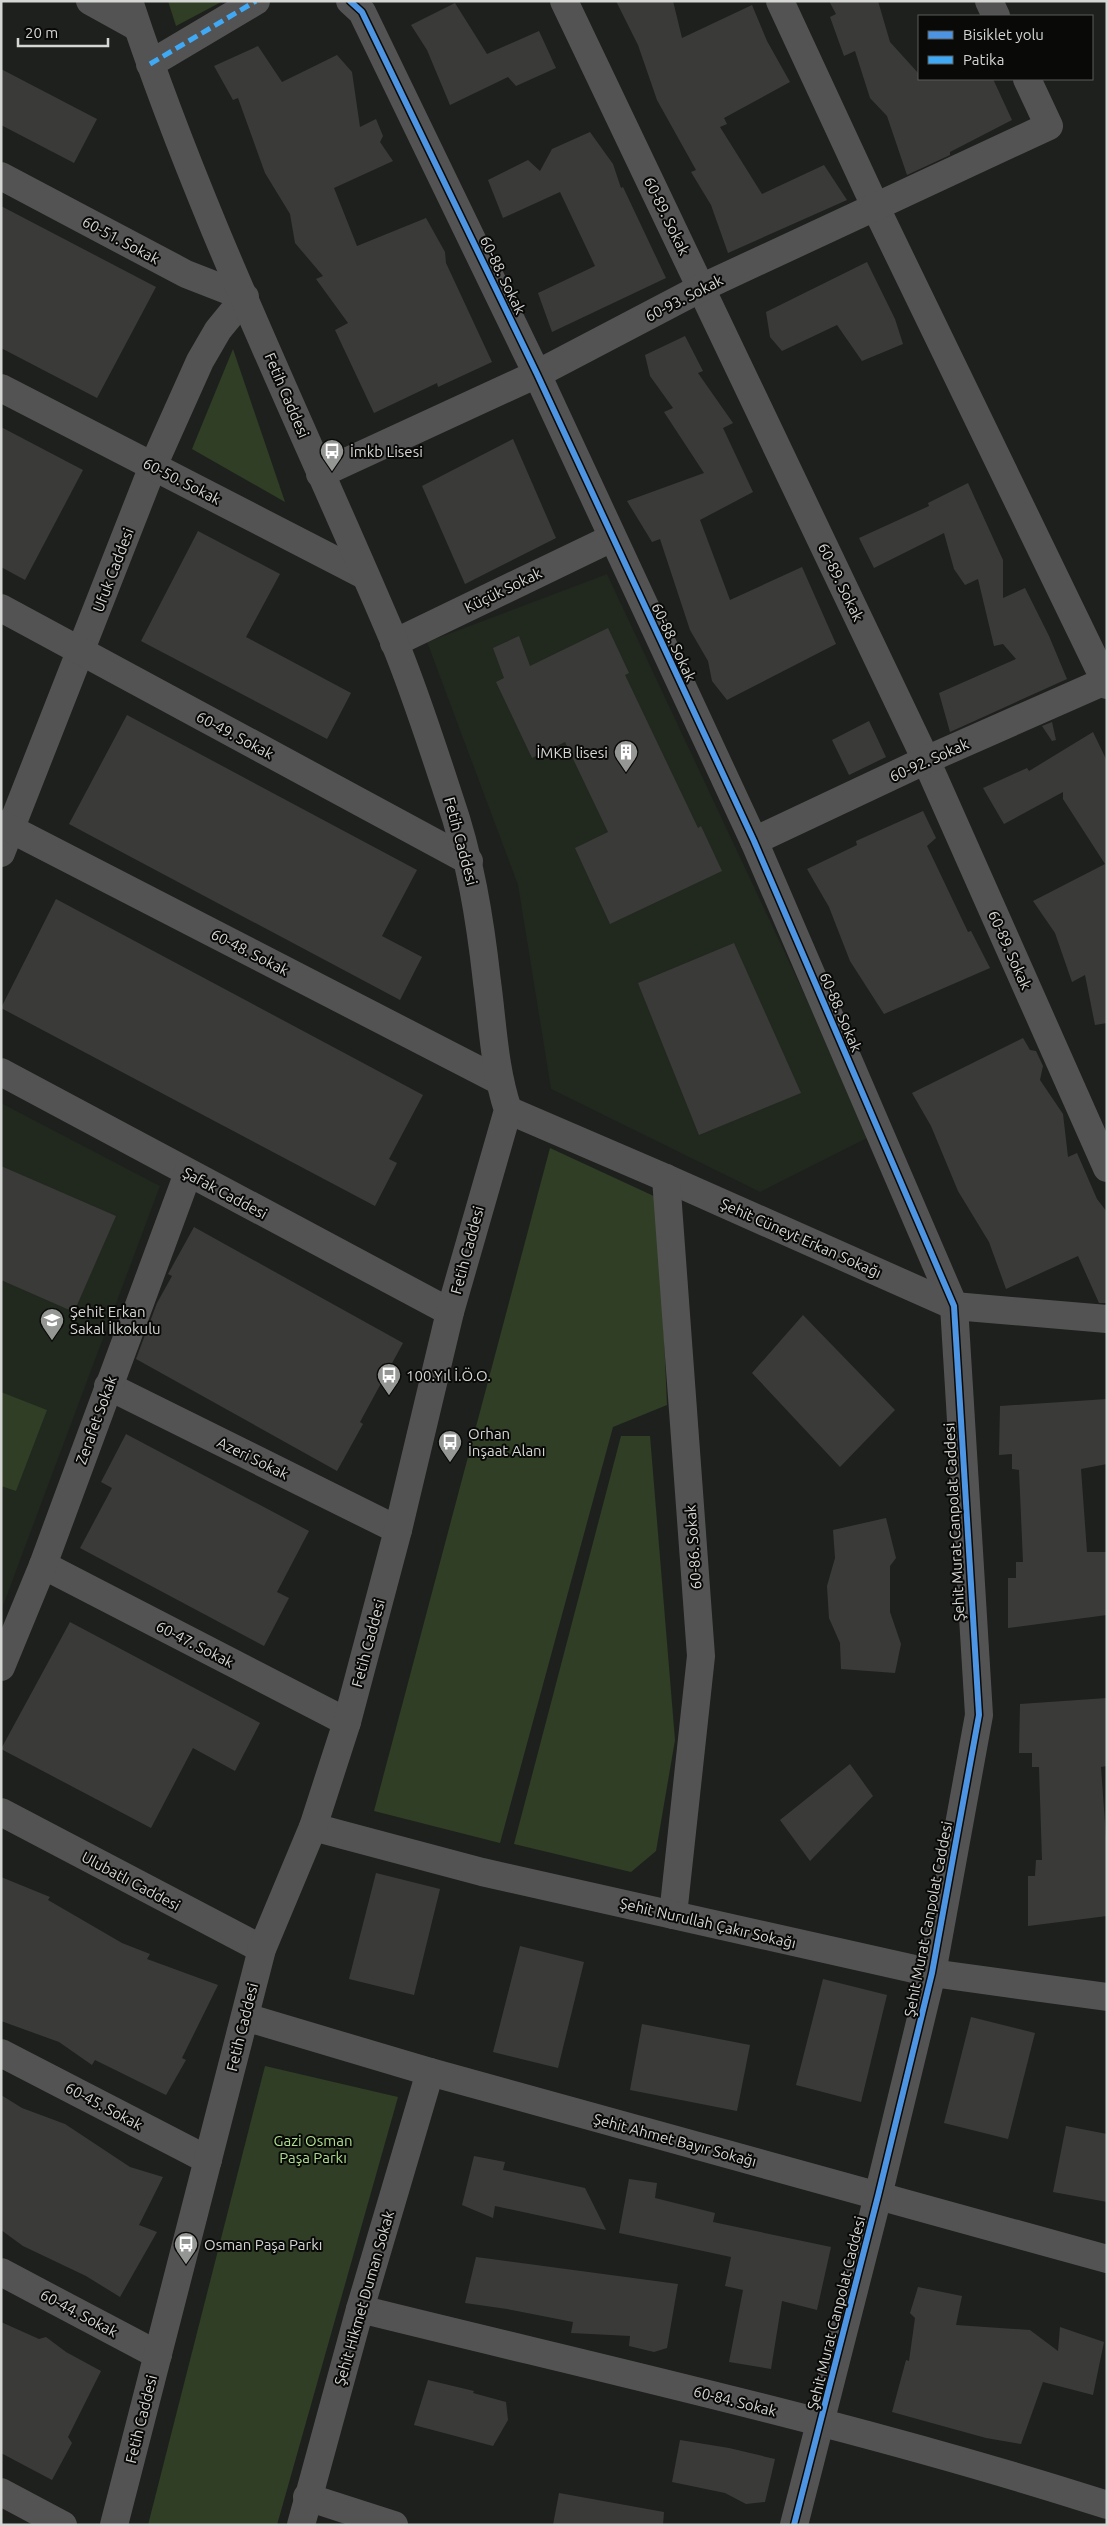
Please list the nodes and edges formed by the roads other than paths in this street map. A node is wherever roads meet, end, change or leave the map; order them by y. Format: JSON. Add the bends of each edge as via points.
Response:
{"nodes":[{"id":1,"x":90,"y":1,"type":"edge"},
{"id":2,"x":129,"y":1,"type":"edge"},
{"id":3,"x":256,"y":1,"type":"edge"},
{"id":4,"x":350,"y":1,"type":"edge"},
{"id":5,"x":564,"y":1,"type":"edge"},
{"id":6,"x":780,"y":1,"type":"edge"},
{"id":7,"x":989,"y":1,"type":"edge"},
{"id":8,"x":996,"y":15,"type":"edge"},
{"id":9,"x":138,"y":27,"type":"junction"},
{"id":10,"x":150,"y":64,"type":"junction"},
{"id":11,"x":1026,"y":80,"type":"edge"},
{"id":12,"x":1,"y":176,"type":"edge"},
{"id":13,"x":876,"y":208,"type":"junction"},
{"id":14,"x":701,"y":288,"type":"junction"},
{"id":15,"x":245,"y":297,"type":"junction"},
{"id":16,"x":537,"y":374,"type":"junction"},
{"id":17,"x":1,"y":388,"type":"edge"},
{"id":18,"x":153,"y":466,"type":"junction"},
{"id":19,"x":320,"y":474,"type":"junction"},
{"id":20,"x":612,"y":538,"type":"junction"},
{"id":21,"x":364,"y":575,"type":"junction"},
{"id":22,"x":1,"y":608,"type":"edge"},
{"id":23,"x":394,"y":642,"type":"junction"},
{"id":24,"x":82,"y":651,"type":"junction"},
{"id":25,"x":1106,"y":683,"type":"edge"},
{"id":26,"x":926,"y":760,"type":"junction"},
{"id":27,"x":4,"y":835,"type":"edge"},
{"id":28,"x":754,"y":841,"type":"junction"},
{"id":29,"x":469,"y":861,"type":"junction"},
{"id":30,"x":1,"y":1072,"type":"edge"},
{"id":31,"x":498,"y":1080,"type":"junction"},
{"id":32,"x":508,"y":1110,"type":"junction"},
{"id":33,"x":1107,"y":1168,"type":"edge"},
{"id":34,"x":188,"y":1174,"type":"junction"},
{"id":35,"x":666,"y":1178,"type":"junction"},
{"id":36,"x":954,"y":1306,"type":"junction"},
{"id":37,"x":450,"y":1312,"type":"junction"},
{"id":38,"x":1107,"y":1319,"type":"edge"},
{"id":39,"x":108,"y":1386,"type":"junction"},
{"id":40,"x":398,"y":1530,"type":"junction"},
{"id":41,"x":43,"y":1566,"type":"junction"},
{"id":42,"x":1,"y":1667,"type":"edge"},
{"id":43,"x":346,"y":1722,"type":"junction"},
{"id":44,"x":1,"y":1812,"type":"edge"},
{"id":45,"x":313,"y":1827,"type":"junction"},
{"id":46,"x":673,"y":1915,"type":"junction"},
{"id":47,"x":262,"y":1950,"type":"junction"},
{"id":48,"x":932,"y":1973,"type":"junction"},
{"id":49,"x":1107,"y":1997,"type":"edge"},
{"id":50,"x":245,"y":2017,"type":"junction"},
{"id":51,"x":1,"y":2052,"type":"edge"},
{"id":52,"x":430,"y":2072,"type":"junction"},
{"id":53,"x":208,"y":2160,"type":"junction"},
{"id":54,"x":878,"y":2196,"type":"junction"},
{"id":55,"x":1107,"y":2258,"type":"edge"},
{"id":56,"x":1,"y":2272,"type":"edge"},
{"id":57,"x":360,"y":2309,"type":"junction"},
{"id":58,"x":158,"y":2354,"type":"junction"},
{"id":59,"x":821,"y":2422,"type":"junction"},
{"id":60,"x":1,"y":2492,"type":"edge"},
{"id":61,"x":308,"y":2497,"type":"junction"},
{"id":62,"x":1107,"y":2505,"type":"edge"},
{"id":63,"x":63,"y":2525,"type":"edge"},
{"id":64,"x":114,"y":2525,"type":"edge"},
{"id":65,"x":301,"y":2525,"type":"edge"},
{"id":66,"x":394,"y":2525,"type":"edge"},
{"id":67,"x":794,"y":2525,"type":"edge"}],
"edges":[{"from":1,"to":9,"type":"street"},
{"from":2,"to":9,"type":"street","name":"Fetih Caddesi"},
{"from":3,"to":10,"type":"street"},
{"from":4,"to":16,"type":"street","name":"60-88. Sokak","via":[[362,12]]},
{"from":5,"to":14,"type":"street","name":"60-89. Sokak"},
{"from":6,"to":13,"type":"street"},
{"from":7,"to":8,"type":"street"},
{"from":9,"to":10,"type":"street","name":"Fetih Caddesi"},
{"from":10,"to":15,"type":"street","name":"Fetih Caddesi"},
{"from":11,"to":13,"type":"street","name":"60-93. Sokak","via":[[1049,126]]},
{"from":12,"to":15,"type":"street","name":"60-51. Sokak","via":[[186,274]]},
{"from":13,"to":14,"type":"street","name":"60-93. Sokak"},
{"from":13,"to":25,"type":"street"},
{"from":14,"to":16,"type":"street","name":"60-93. Sokak"},
{"from":14,"to":26,"type":"street","name":"60-89. Sokak"},
{"from":15,"to":18,"type":"street","name":"Ufuk Caddesi","via":[[218,330],[200,361]]},
{"from":15,"to":19,"type":"street","name":"Fetih Caddesi"},
{"from":16,"to":19,"type":"street","name":"60-93. Sokak"},
{"from":16,"to":20,"type":"street","name":"60-88. Sokak"},
{"from":17,"to":18,"type":"street","name":"60-50. Sokak"},
{"from":18,"to":21,"type":"street","name":"60-50. Sokak"},
{"from":18,"to":24,"type":"street","name":"Ufuk Caddesi"},
{"from":19,"to":21,"type":"street","name":"Fetih Caddesi"},
{"from":20,"to":23,"type":"street","name":"Küçük Sokak"},
{"from":20,"to":28,"type":"street","name":"60-88. Sokak"},
{"from":21,"to":23,"type":"street","name":"Fetih Caddesi"},
{"from":22,"to":24,"type":"street","name":"60-49. Sokak"},
{"from":23,"to":29,"type":"street","name":"Fetih Caddesi"},
{"from":24,"to":27,"type":"street","name":"Ufuk Caddesi"},
{"from":24,"to":29,"type":"street","name":"60-49. Sokak"},
{"from":25,"to":26,"type":"street","name":"60-92. Sokak"},
{"from":26,"to":28,"type":"street","name":"60-92. Sokak"},
{"from":26,"to":33,"type":"street","name":"60-89. Sokak"},
{"from":27,"to":31,"type":"street","name":"60-48. Sokak"},
{"from":28,"to":36,"type":"street","name":"60-88. Sokak"},
{"from":29,"to":31,"type":"street","name":"Fetih Caddesi","via":[[481,932]]},
{"from":30,"to":34,"type":"street","name":"Şafak Caddesi"},
{"from":31,"to":32,"type":"street","name":"Fetih Caddesi"},
{"from":32,"to":35,"type":"street","name":"Şehit Cüneyt Erkan Sokağı"},
{"from":32,"to":37,"type":"street","name":"Fetih Caddesi"},
{"from":34,"to":37,"type":"street","name":"Şafak Caddesi"},
{"from":34,"to":39,"type":"street","name":"Zerafet Sokak"},
{"from":35,"to":36,"type":"street","name":"Şehit Cüneyt Erkan Sokağı"},
{"from":35,"to":46,"type":"street","name":"60-86. Sokak","via":[[701,1656]]},
{"from":36,"to":38,"type":"street","name":"Şehit Cüneyt Erkan Sokağı"},
{"from":36,"to":48,"type":"street","name":"Şehit Murat Canpolat Caddesi","via":[[978,1715]]},
{"from":37,"to":40,"type":"street","name":"Fetih Caddesi"},
{"from":39,"to":40,"type":"street","name":"Azeri Sokak"},
{"from":39,"to":41,"type":"street","name":"Zerafet Sokak"},
{"from":40,"to":43,"type":"street","name":"Fetih Caddesi"},
{"from":41,"to":42,"type":"street","name":"Zerafet Sokak"},
{"from":41,"to":43,"type":"street","name":"60-47. Sokak"},
{"from":43,"to":45,"type":"street","name":"Fetih Caddesi"},
{"from":44,"to":47,"type":"street","name":"Ulubatlı Caddesi"},
{"from":45,"to":46,"type":"street","name":"Şehit Nurullah Çakır Sokağı","via":[[482,1872]]},
{"from":45,"to":47,"type":"street","name":"Fetih Caddesi"},
{"from":46,"to":48,"type":"street","name":"Şehit Nurullah Çakır Sokağı"},
{"from":47,"to":50,"type":"street","name":"Fetih Caddesi"},
{"from":48,"to":49,"type":"street","name":"Şehit Nurullah Çakır Sokağı"},
{"from":48,"to":54,"type":"street","name":"Şehit Murat Canpolat Caddesi"},
{"from":50,"to":52,"type":"street","name":"Şehit Ahmet Bayır Sokağı"},
{"from":50,"to":53,"type":"street","name":"Fetih Caddesi"},
{"from":51,"to":53,"type":"street","name":"60-45. Sokak"},
{"from":52,"to":54,"type":"street","name":"Şehit Ahmet Bayır Sokağı"},
{"from":52,"to":57,"type":"street","name":"Şehit Hikmet Duman Sokak"},
{"from":53,"to":58,"type":"street","name":"Fetih Caddesi"},
{"from":54,"to":55,"type":"street","name":"Şehit Ahmet Bayır Sokağı"},
{"from":54,"to":59,"type":"street","name":"Şehit Murat Canpolat Caddesi"},
{"from":56,"to":58,"type":"street","name":"60-44. Sokak"},
{"from":57,"to":59,"type":"street","name":"60-84. Sokak"},
{"from":57,"to":61,"type":"street","name":"Şehit Hikmet Duman Sokak"},
{"from":58,"to":64,"type":"street","name":"Fetih Caddesi"},
{"from":59,"to":62,"type":"street","name":"60-84. Sokak"},
{"from":59,"to":67,"type":"street","name":"Şehit Murat Canpolat Caddesi"},
{"from":60,"to":63,"type":"street"},
{"from":61,"to":65,"type":"street","name":"Şehit Hikmet Duman Sokak"},
{"from":61,"to":66,"type":"street"}]}
